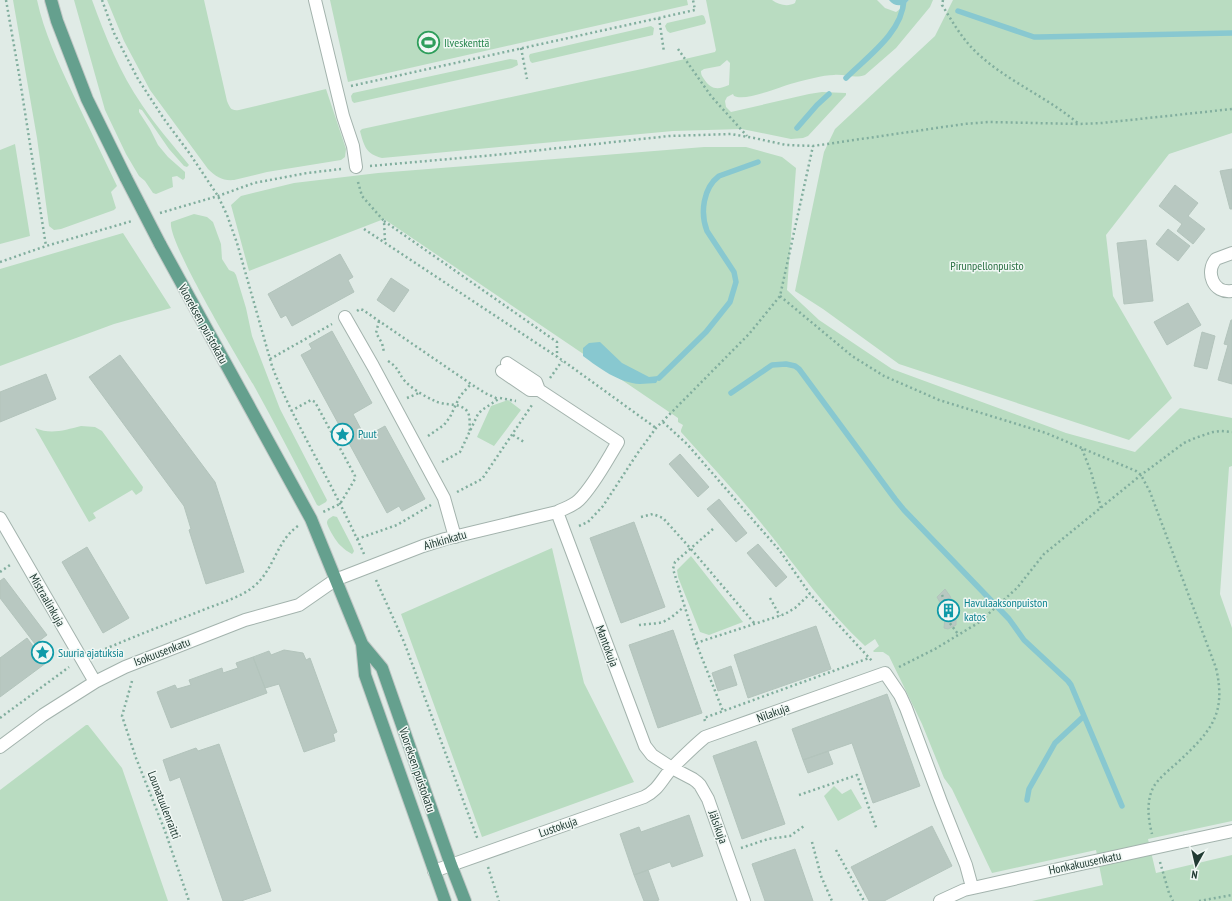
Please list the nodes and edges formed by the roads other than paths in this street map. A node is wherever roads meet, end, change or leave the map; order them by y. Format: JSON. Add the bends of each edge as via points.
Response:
{"nodes":[{"id":1,"x":51,"y":0,"type":"edge"},
{"id":2,"x":315,"y":0,"type":"edge"},
{"id":3,"x":356,"y":167,"type":"road end"},
{"id":4,"x":1232,"y":253,"type":"edge"},
{"id":5,"x":1232,"y":291,"type":"edge"},
{"id":6,"x":344,"y":317,"type":"road end"},
{"id":7,"x":504,"y":367,"type":"dead end"},
{"id":8,"x":557,"y":512,"type":"junction"},
{"id":9,"x":0,"y":518,"type":"edge"},
{"id":10,"x":455,"y":537,"type":"junction"},
{"id":11,"x":335,"y":580,"type":"junction"},
{"id":12,"x":362,"y":644,"type":"junction"},
{"id":13,"x":95,"y":682,"type":"junction"},
{"id":14,"x":0,"y":747,"type":"edge"},
{"id":15,"x":672,"y":768,"type":"junction"},
{"id":16,"x":1232,"y":831,"type":"edge"},
{"id":17,"x":450,"y":865,"type":"junction"},
{"id":18,"x":434,"y":871,"type":"junction"},
{"id":19,"x":972,"y":887,"type":"junction"},
{"id":20,"x":445,"y":901,"type":"edge"},
{"id":21,"x":465,"y":901,"type":"edge"},
{"id":22,"x":744,"y":901,"type":"edge"},
{"id":23,"x":940,"y":901,"type":"edge"}],
"edges":[{"from":1,"to":11,"type":"main road","name":"Vuoreksen puistokatu","bridge":true,"via":[[87,99],[160,244],[311,519]]},
{"from":2,"to":3,"type":"street","via":[[344,120],[353,146]]},
{"from":4,"to":5,"type":"street","via":[[1216,259],[1211,268],[1213,283],[1224,291]]},
{"from":6,"to":10,"type":"street","via":[[444,498]]},
{"from":7,"to":8,"type":"street","name":"Aihkinkatu","via":[[530,390],[540,391],[618,442],[580,499]]},
{"from":8,"to":10,"type":"street","name":"Aihkinkatu"},
{"from":8,"to":15,"type":"street","name":"Mantokuja","via":[[645,746],[652,755]]},
{"from":9,"to":13,"type":"street","name":"Mistraalinkuja"},
{"from":10,"to":11,"type":"street","name":"Aihkinkatu","via":[[423,546]]},
{"from":11,"to":12,"type":"main road","name":"Vuoreksen puistokatu"},
{"from":11,"to":13,"type":"street","name":"Isokuusenkatu","via":[[299,605],[245,620],[125,667]]},
{"from":12,"to":17,"type":"main road","name":"Vuoreksen puistokatu","via":[[382,668]]},
{"from":12,"to":18,"type":"main road","name":"Vuoreksen puistokatu","via":[[365,675]]},
{"from":13,"to":14,"type":"street","name":"Isokuusenkatu","via":[[43,715]]},
{"from":15,"to":17,"type":"street","name":"Lustokuja","via":[[656,789],[644,797]]},
{"from":15,"to":19,"type":"street","name":"Nilakuja","via":[[710,735],[885,673],[906,708]]},
{"from":15,"to":22,"type":"street","name":"Jälsikuja","via":[[693,779],[704,791]]},
{"from":16,"to":19,"type":"street","name":"Honkakuusenkatu","bridge":true},
{"from":17,"to":18,"type":"street","name":"Lustokuja"},
{"from":17,"to":21,"type":"main road","name":"Vuoreksen puistokatu"},
{"from":18,"to":20,"type":"main road","name":"Vuoreksen puistokatu"},
{"from":19,"to":23,"type":"street","name":"Honkakuusenkatu"}]}
